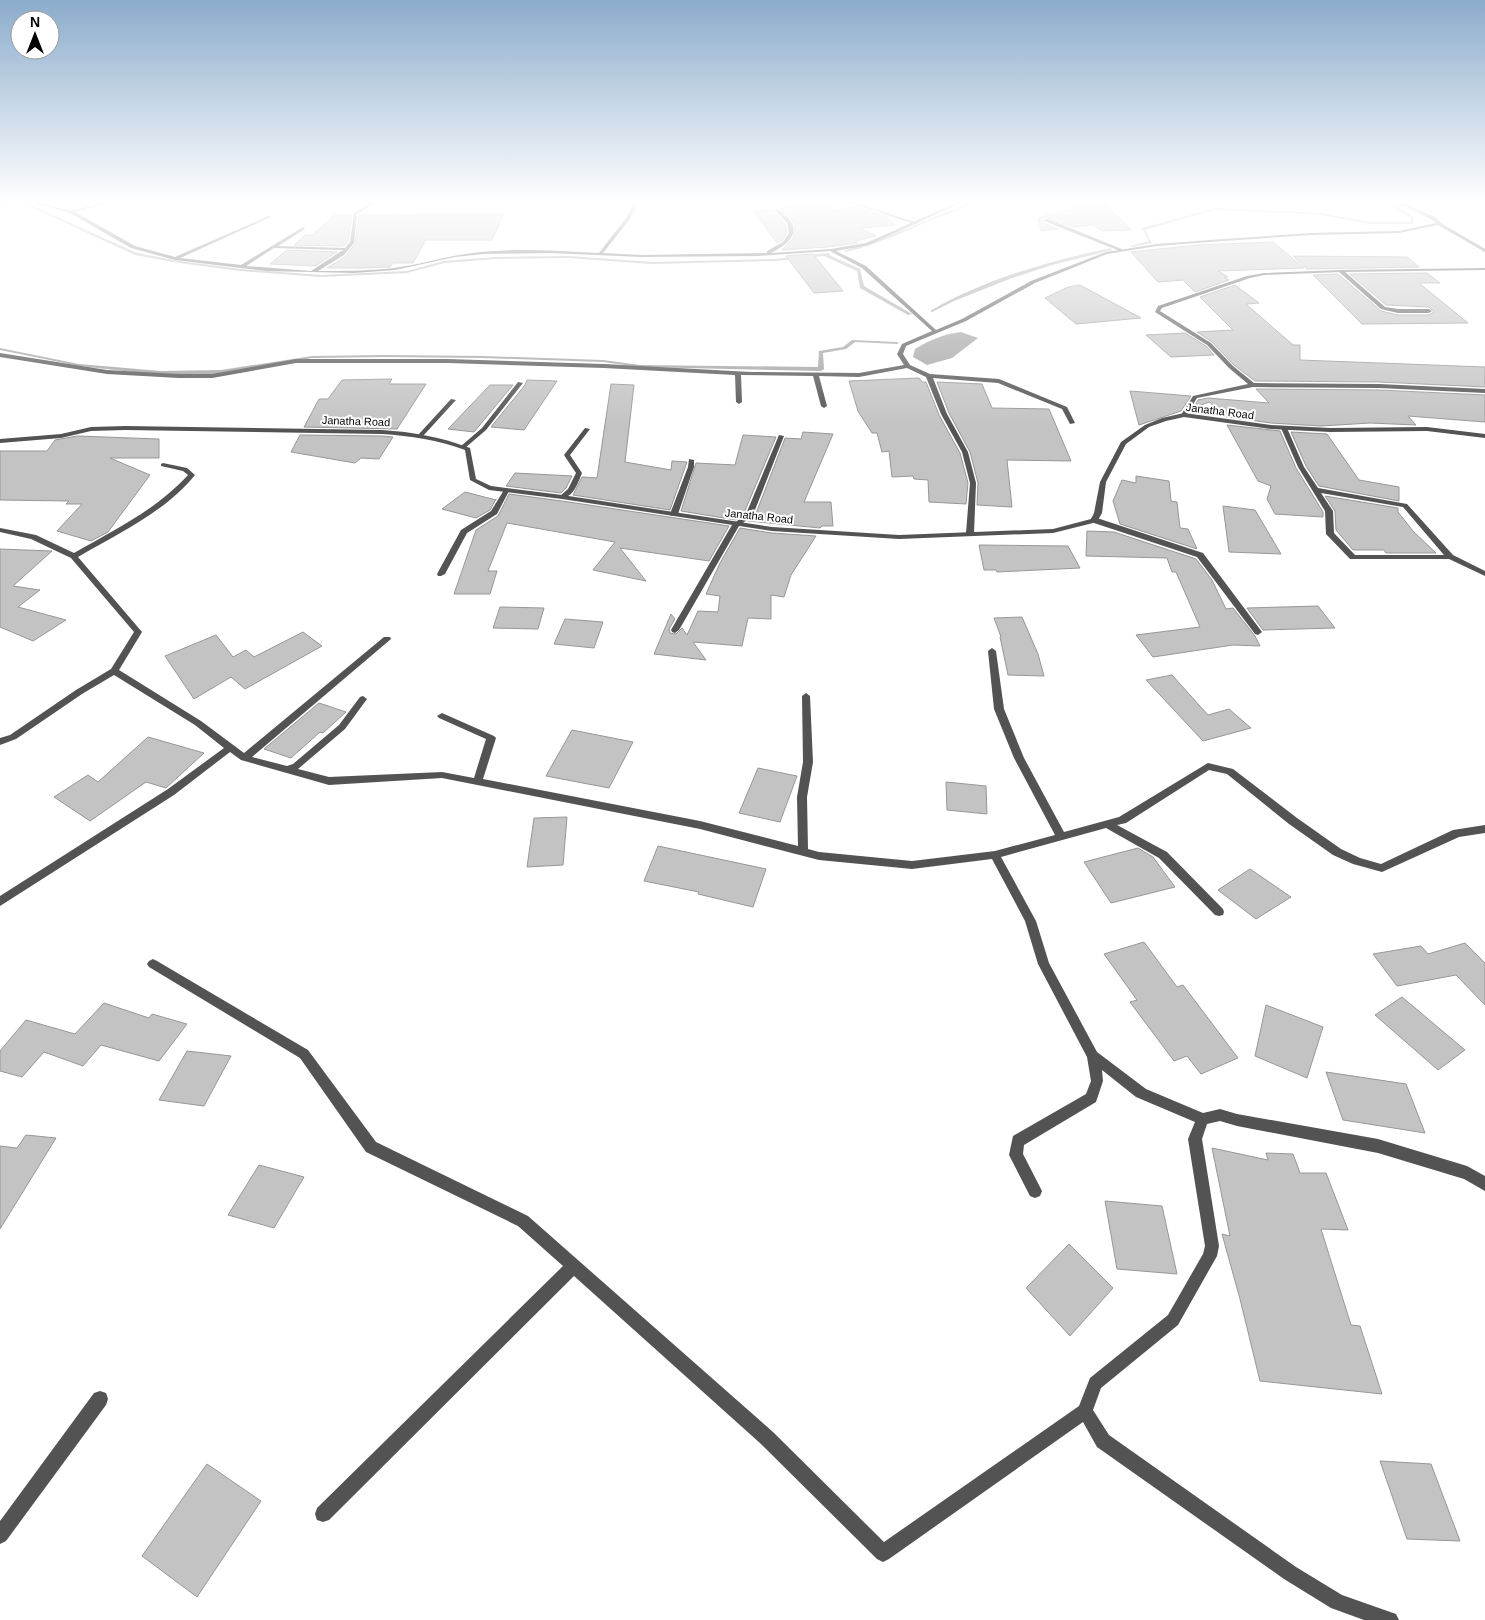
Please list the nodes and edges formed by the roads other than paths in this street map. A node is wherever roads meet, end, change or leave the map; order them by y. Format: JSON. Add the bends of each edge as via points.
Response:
{"nodes":[{"id":1,"x":875,"y":277,"type":"edge"},
{"id":2,"x":1047,"y":277,"type":"edge"},
{"id":3,"x":1250,"y":277,"type":"edge"},
{"id":4,"x":1347,"y":277,"type":"edge"},
{"id":5,"x":1429,"y":311,"type":"dead end"},
{"id":6,"x":936,"y":332,"type":"junction"},
{"id":7,"x":0,"y":355,"type":"edge"},
{"id":8,"x":908,"y":366,"type":"junction"},
{"id":9,"x":738,"y":373,"type":"junction"},
{"id":10,"x":816,"y":375,"type":"junction"},
{"id":11,"x":929,"y":376,"type":"junction"},
{"id":12,"x":520,"y":384,"type":"dead end"},
{"id":13,"x":1254,"y":385,"type":"junction"},
{"id":14,"x":1485,"y":391,"type":"edge"},
{"id":15,"x":453,"y":400,"type":"dead end"},
{"id":16,"x":739,"y":402,"type":"dead end"},
{"id":17,"x":824,"y":406,"type":"dead end"},
{"id":18,"x":1184,"y":415,"type":"junction"},
{"id":19,"x":1072,"y":423,"type":"dead end"},
{"id":20,"x":1284,"y":428,"type":"junction"},
{"id":21,"x":587,"y":429,"type":"dead end"},
{"id":22,"x":421,"y":435,"type":"junction"},
{"id":23,"x":781,"y":436,"type":"dead end"},
{"id":24,"x":1485,"y":436,"type":"edge"},
{"id":25,"x":0,"y":441,"type":"edge"},
{"id":26,"x":463,"y":447,"type":"junction"},
{"id":27,"x":691,"y":460,"type":"dead end"},
{"id":28,"x":163,"y":465,"type":"dead end"},
{"id":29,"x":1316,"y":490,"type":"junction"},
{"id":30,"x":506,"y":491,"type":"junction"},
{"id":31,"x":562,"y":497,"type":"junction"},
{"id":32,"x":674,"y":514,"type":"junction"},
{"id":33,"x":1094,"y":520,"type":"junction"},
{"id":34,"x":736,"y":525,"type":"junction"},
{"id":35,"x":0,"y":530,"type":"edge"},
{"id":36,"x":970,"y":533,"type":"junction"},
{"id":37,"x":74,"y":556,"type":"junction"},
{"id":38,"x":1450,"y":557,"type":"junction"},
{"id":39,"x":441,"y":574,"type":"dead end"},
{"id":40,"x":1485,"y":574,"type":"edge"},
{"id":41,"x":675,"y":630,"type":"dead end"},
{"id":42,"x":1258,"y":632,"type":"dead end"},
{"id":43,"x":386,"y":640,"type":"dead end"},
{"id":44,"x":992,"y":651,"type":"dead end"},
{"id":45,"x":114,"y":671,"type":"junction"},
{"id":46,"x":806,"y":696,"type":"dead end"},
{"id":47,"x":363,"y":699,"type":"dead end"},
{"id":48,"x":442,"y":716,"type":"dead end"},
{"id":49,"x":0,"y":742,"type":"edge"},
{"id":50,"x":231,"y":748,"type":"junction"},
{"id":51,"x":244,"y":758,"type":"junction"},
{"id":52,"x":288,"y":770,"type":"junction"},
{"id":53,"x":477,"y":782,"type":"junction"},
{"id":54,"x":1107,"y":824,"type":"junction"},
{"id":55,"x":1485,"y":829,"type":"edge"},
{"id":56,"x":1061,"y":836,"type":"junction"},
{"id":57,"x":803,"y":852,"type":"junction"},
{"id":58,"x":994,"y":855,"type":"junction"},
{"id":59,"x":0,"y":902,"type":"edge"},
{"id":60,"x":1219,"y":912,"type":"dead end"},
{"id":61,"x":153,"y":964,"type":"dead end"},
{"id":62,"x":1094,"y":1056,"type":"junction"},
{"id":63,"x":1203,"y":1119,"type":"junction"},
{"id":64,"x":1485,"y":1184,"type":"edge"},
{"id":65,"x":1035,"y":1191,"type":"dead end"},
{"id":66,"x":573,"y":1266,"type":"junction"},
{"id":67,"x":100,"y":1399,"type":"dead end"},
{"id":68,"x":1085,"y":1411,"type":"junction"},
{"id":69,"x":323,"y":1514,"type":"dead end"},
{"id":70,"x":0,"y":1535,"type":"edge"},
{"id":71,"x":1390,"y":1620,"type":"edge"}],
"edges":[{"from":1,"to":6,"type":"street"},
{"from":2,"to":6,"type":"street"},
{"from":3,"to":13,"type":"street","via":[[1157,308],[1161,314],[1209,344]]},
{"from":4,"to":5,"type":"street","via":[[1383,308]]},
{"from":6,"to":8,"type":"street","via":[[904,345],[900,354]]},
{"from":7,"to":9,"type":"street","via":[[107,372],[179,376],[212,376],[296,361],[360,360]]},
{"from":8,"to":10,"type":"street","via":[[859,375]]},
{"from":8,"to":11,"type":"street"},
{"from":9,"to":10,"type":"street"},
{"from":9,"to":16,"type":"street"},
{"from":10,"to":17,"type":"street"},
{"from":11,"to":19,"type":"street","via":[[999,381],[1064,408]]},
{"from":11,"to":36,"type":"street","via":[[944,414],[965,452],[973,483]]},
{"from":12,"to":26,"type":"street","via":[[484,428]]},
{"from":13,"to":14,"type":"street"},
{"from":13,"to":18,"type":"street","via":[[1195,397]]},
{"from":15,"to":22,"type":"street"},
{"from":18,"to":20,"type":"street","name":"Janatha Road"},
{"from":18,"to":33,"type":"street","name":"Janatha Road","via":[[1148,426],[1123,443],[1102,482]]},
{"from":20,"to":24,"type":"street","name":"Janatha Road","via":[[1427,430]]},
{"from":20,"to":29,"type":"street","via":[[1301,467]]},
{"from":21,"to":31,"type":"street","via":[[567,455],[578,473],[571,490]]},
{"from":22,"to":25,"type":"street","name":"Janatha Road","via":[[363,431],[125,428],[91,429],[61,436]]},
{"from":22,"to":26,"type":"street","name":"Janatha Road"},
{"from":23,"to":34,"type":"street","via":[[749,515]]},
{"from":26,"to":30,"type":"street","name":"Janatha Road","via":[[468,449],[473,480],[489,488]]},
{"from":27,"to":32,"type":"street"},
{"from":28,"to":37,"type":"street","via":[[185,469],[192,475],[163,503]]},
{"from":29,"to":38,"type":"street","via":[[1405,505]]},
{"from":29,"to":38,"type":"street","via":[[1329,511],[1330,534],[1353,557]]},
{"from":30,"to":31,"type":"street","name":"Janatha Road"},
{"from":30,"to":39,"type":"street","via":[[494,512],[464,532]]},
{"from":31,"to":32,"type":"street","name":"Janatha Road"},
{"from":32,"to":34,"type":"street","name":"Janatha Road"},
{"from":33,"to":36,"type":"street","name":"Janatha Road","via":[[1053,531]]},
{"from":33,"to":42,"type":"street","via":[[1200,555]]},
{"from":34,"to":36,"type":"street","name":"Janatha Road","via":[[899,537]]},
{"from":34,"to":41,"type":"street"},
{"from":35,"to":37,"type":"street","via":[[33,537]]},
{"from":37,"to":45,"type":"street","via":[[138,632]]},
{"from":38,"to":40,"type":"street"},
{"from":43,"to":51,"type":"street"},
{"from":44,"to":56,"type":"street","via":[[999,709],[1019,758]]},
{"from":45,"to":49,"type":"street"},
{"from":45,"to":50,"type":"street","via":[[198,723]]},
{"from":46,"to":57,"type":"street","via":[[808,762],[802,797]]},
{"from":47,"to":52,"type":"street","via":[[342,727]]},
{"from":48,"to":53,"type":"street","via":[[491,738]]},
{"from":50,"to":51,"type":"street"},
{"from":50,"to":59,"type":"street","via":[[171,792]]},
{"from":51,"to":52,"type":"street"},
{"from":52,"to":53,"type":"street","via":[[329,781],[442,775]]},
{"from":53,"to":57,"type":"street","via":[[700,824]]},
{"from":54,"to":55,"type":"street","via":[[1122,820],[1208,766],[1230,771],[1337,852],[1382,868],[1457,833]]},
{"from":54,"to":56,"type":"street"},
{"from":54,"to":60,"type":"street","via":[[1163,856]]},
{"from":56,"to":58,"type":"street"},
{"from":57,"to":58,"type":"street","via":[[912,865]]},
{"from":58,"to":62,"type":"street","via":[[1030,921],[1044,964]]},
{"from":61,"to":66,"type":"street","via":[[304,1054],[370,1147],[523,1221]]},
{"from":62,"to":63,"type":"street","via":[[1141,1093]]},
{"from":62,"to":65,"type":"street","via":[[1097,1081],[1091,1098],[1018,1140],[1016,1155]]},
{"from":63,"to":64,"type":"street","via":[[1220,1115],[1378,1146],[1467,1173]]},
{"from":63,"to":68,"type":"street","via":[[1195,1139],[1212,1246],[1210,1256],[1173,1320],[1095,1383]]},
{"from":66,"to":68,"type":"street","via":[[767,1438],[882,1552]]},
{"from":66,"to":69,"type":"street"},
{"from":67,"to":70,"type":"street"},
{"from":68,"to":71,"type":"street","via":[[1103,1441],[1290,1573],[1337,1602]]}]}
